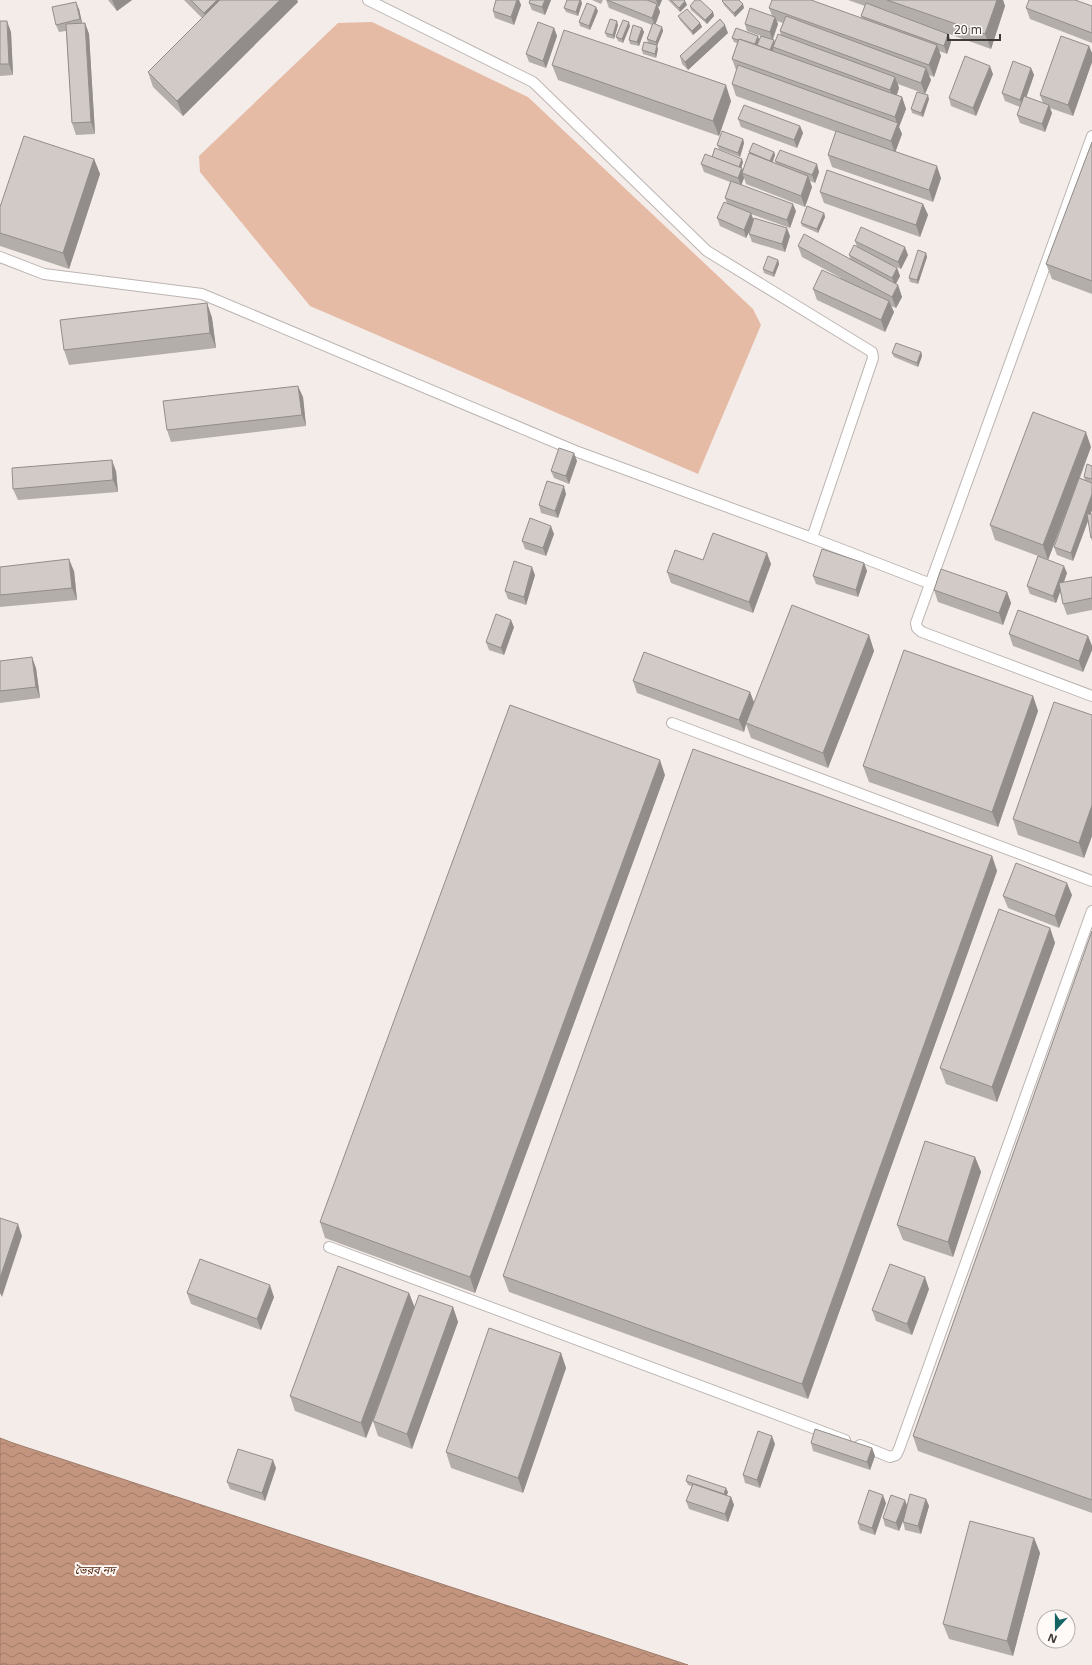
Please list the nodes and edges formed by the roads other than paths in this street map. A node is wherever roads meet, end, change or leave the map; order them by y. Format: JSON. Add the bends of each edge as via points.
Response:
{"nodes":[{"id":1,"x":368,"y":0,"type":"edge"},
{"id":2,"x":1092,"y":136,"type":"edge"},
{"id":3,"x":0,"y":257,"type":"edge"},
{"id":4,"x":812,"y":538,"type":"junction"},
{"id":5,"x":931,"y":584,"type":"junction"},
{"id":6,"x":1092,"y":696,"type":"edge"},
{"id":7,"x":672,"y":723,"type":"dead end"},
{"id":8,"x":1092,"y":881,"type":"edge"},
{"id":9,"x":1092,"y":911,"type":"edge"},
{"id":10,"x":329,"y":1247,"type":"dead end"}],
"edges":[{"from":1,"to":4,"type":"lane","via":[[533,82],[707,251],[872,352],[873,358]]},
{"from":2,"to":5,"type":"lane"},
{"from":3,"to":4,"type":"lane","via":[[44,274],[202,294],[578,452]]},
{"from":4,"to":5,"type":"lane"},
{"from":5,"to":6,"type":"lane","via":[[916,624],[922,632]]},
{"from":7,"to":8,"type":"lane"},
{"from":9,"to":10,"type":"lane","via":[[896,1455],[890,1457]]}]}
